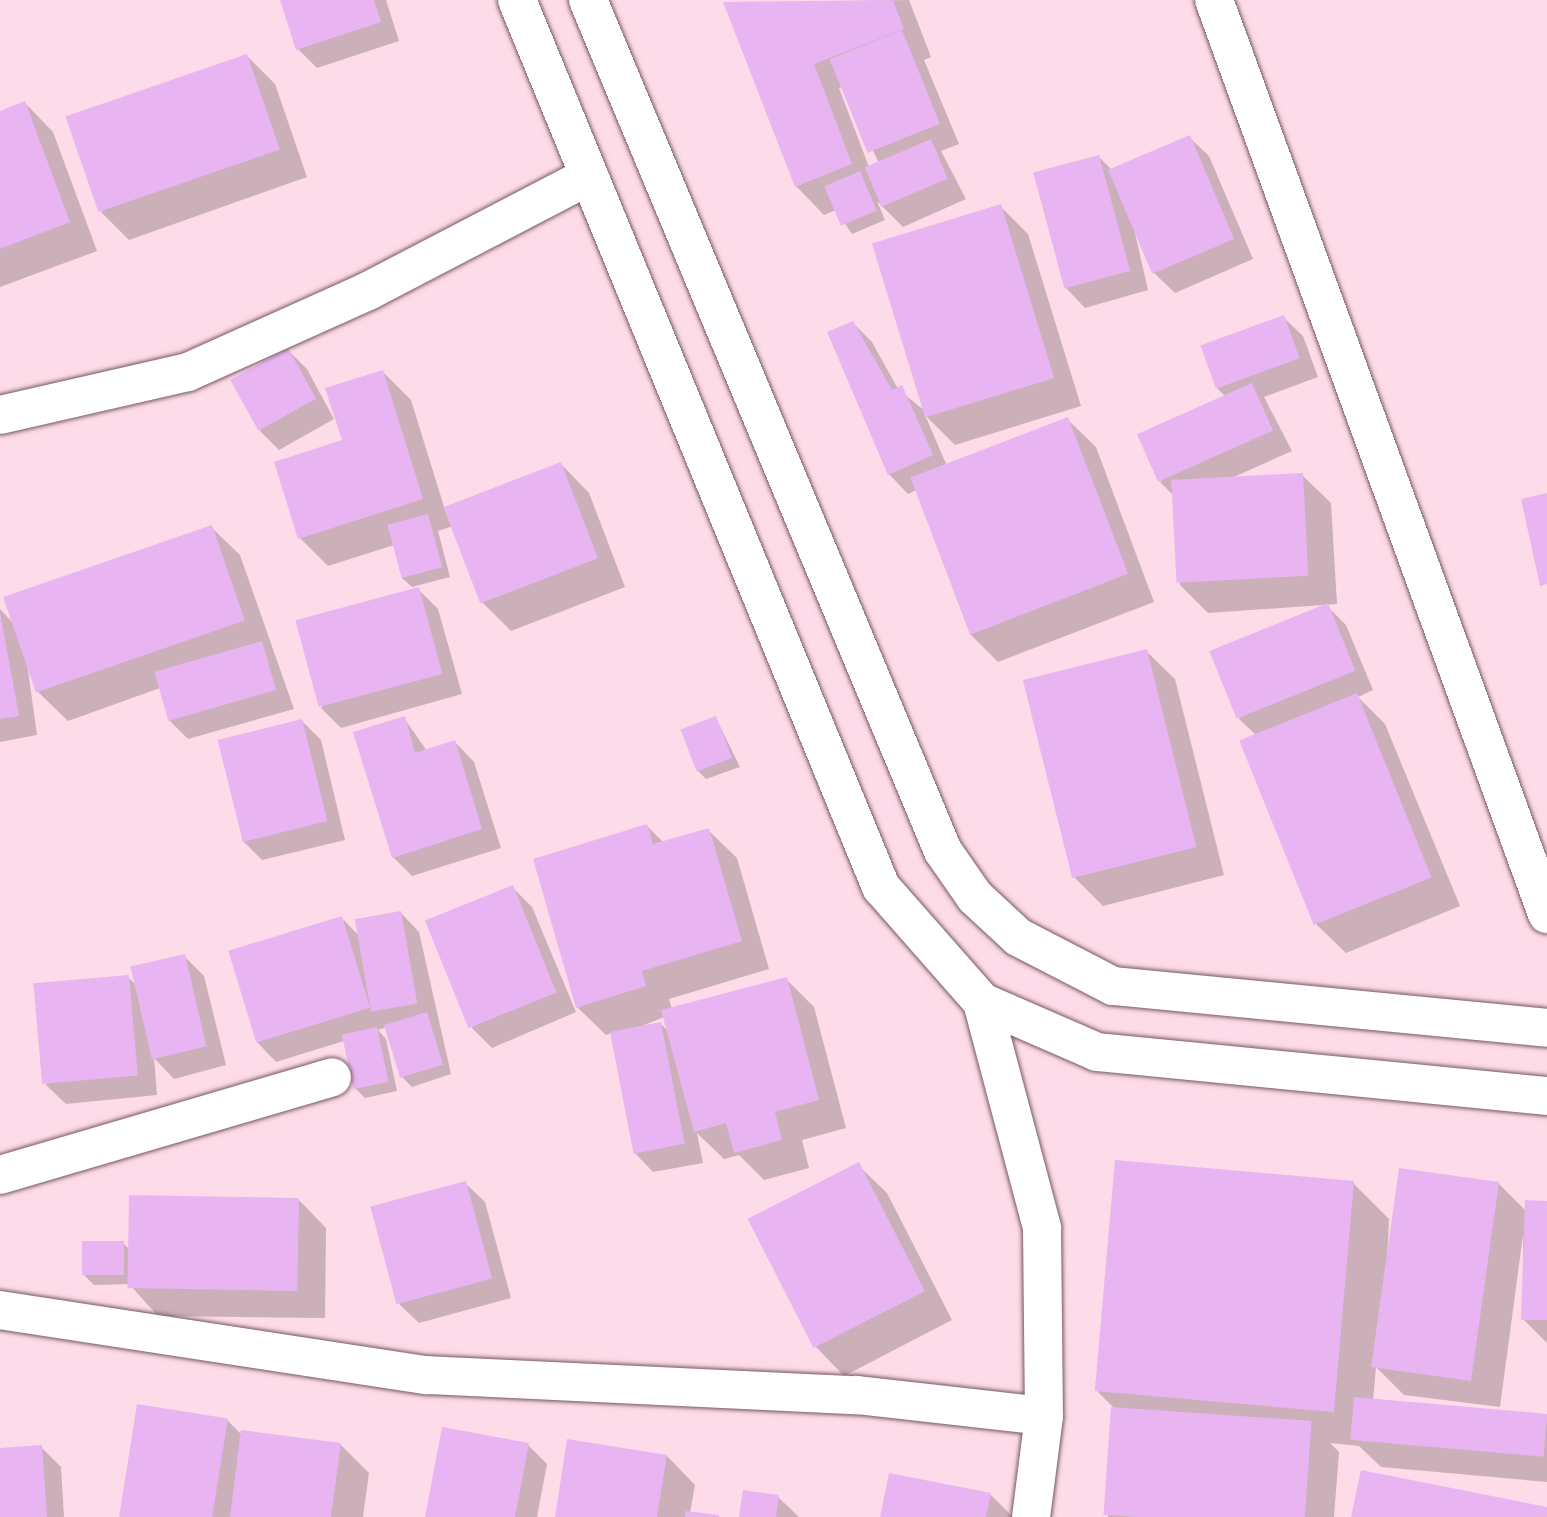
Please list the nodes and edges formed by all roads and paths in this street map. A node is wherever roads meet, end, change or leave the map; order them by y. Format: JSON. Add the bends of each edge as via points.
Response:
{"nodes":[{"id":1,"x":517,"y":0,"type":"edge"},
{"id":2,"x":588,"y":0,"type":"edge"},
{"id":3,"x":1214,"y":0,"type":"edge"},
{"id":4,"x":589,"y":176,"type":"junction"},
{"id":5,"x":0,"y":415,"type":"edge"},
{"id":6,"x":1547,"y":914,"type":"edge"},
{"id":7,"x":982,"y":1002,"type":"junction"},
{"id":8,"x":1547,"y":1028,"type":"edge"},
{"id":9,"x":332,"y":1077,"type":"dead end"},
{"id":10,"x":1547,"y":1096,"type":"edge"},
{"id":11,"x":0,"y":1175,"type":"edge"},
{"id":12,"x":0,"y":1310,"type":"edge"},
{"id":13,"x":1044,"y":1416,"type":"junction"},
{"id":14,"x":1031,"y":1517,"type":"edge"}],
"edges":[{"from":1,"to":4,"type":"street"},
{"from":2,"to":8,"type":"street","via":[[943,851],[975,897],[1018,937],[1113,986]]},
{"from":3,"to":6,"type":"street"},
{"from":4,"to":5,"type":"street","via":[[368,291],[188,372]]},
{"from":4,"to":7,"type":"street","via":[[881,887]]},
{"from":7,"to":10,"type":"street","via":[[1097,1052]]},
{"from":7,"to":13,"type":"street","via":[[1042,1228]]},
{"from":9,"to":11,"type":"street"},
{"from":12,"to":13,"type":"street","via":[[427,1375],[857,1395]]},
{"from":13,"to":14,"type":"street"}]}
